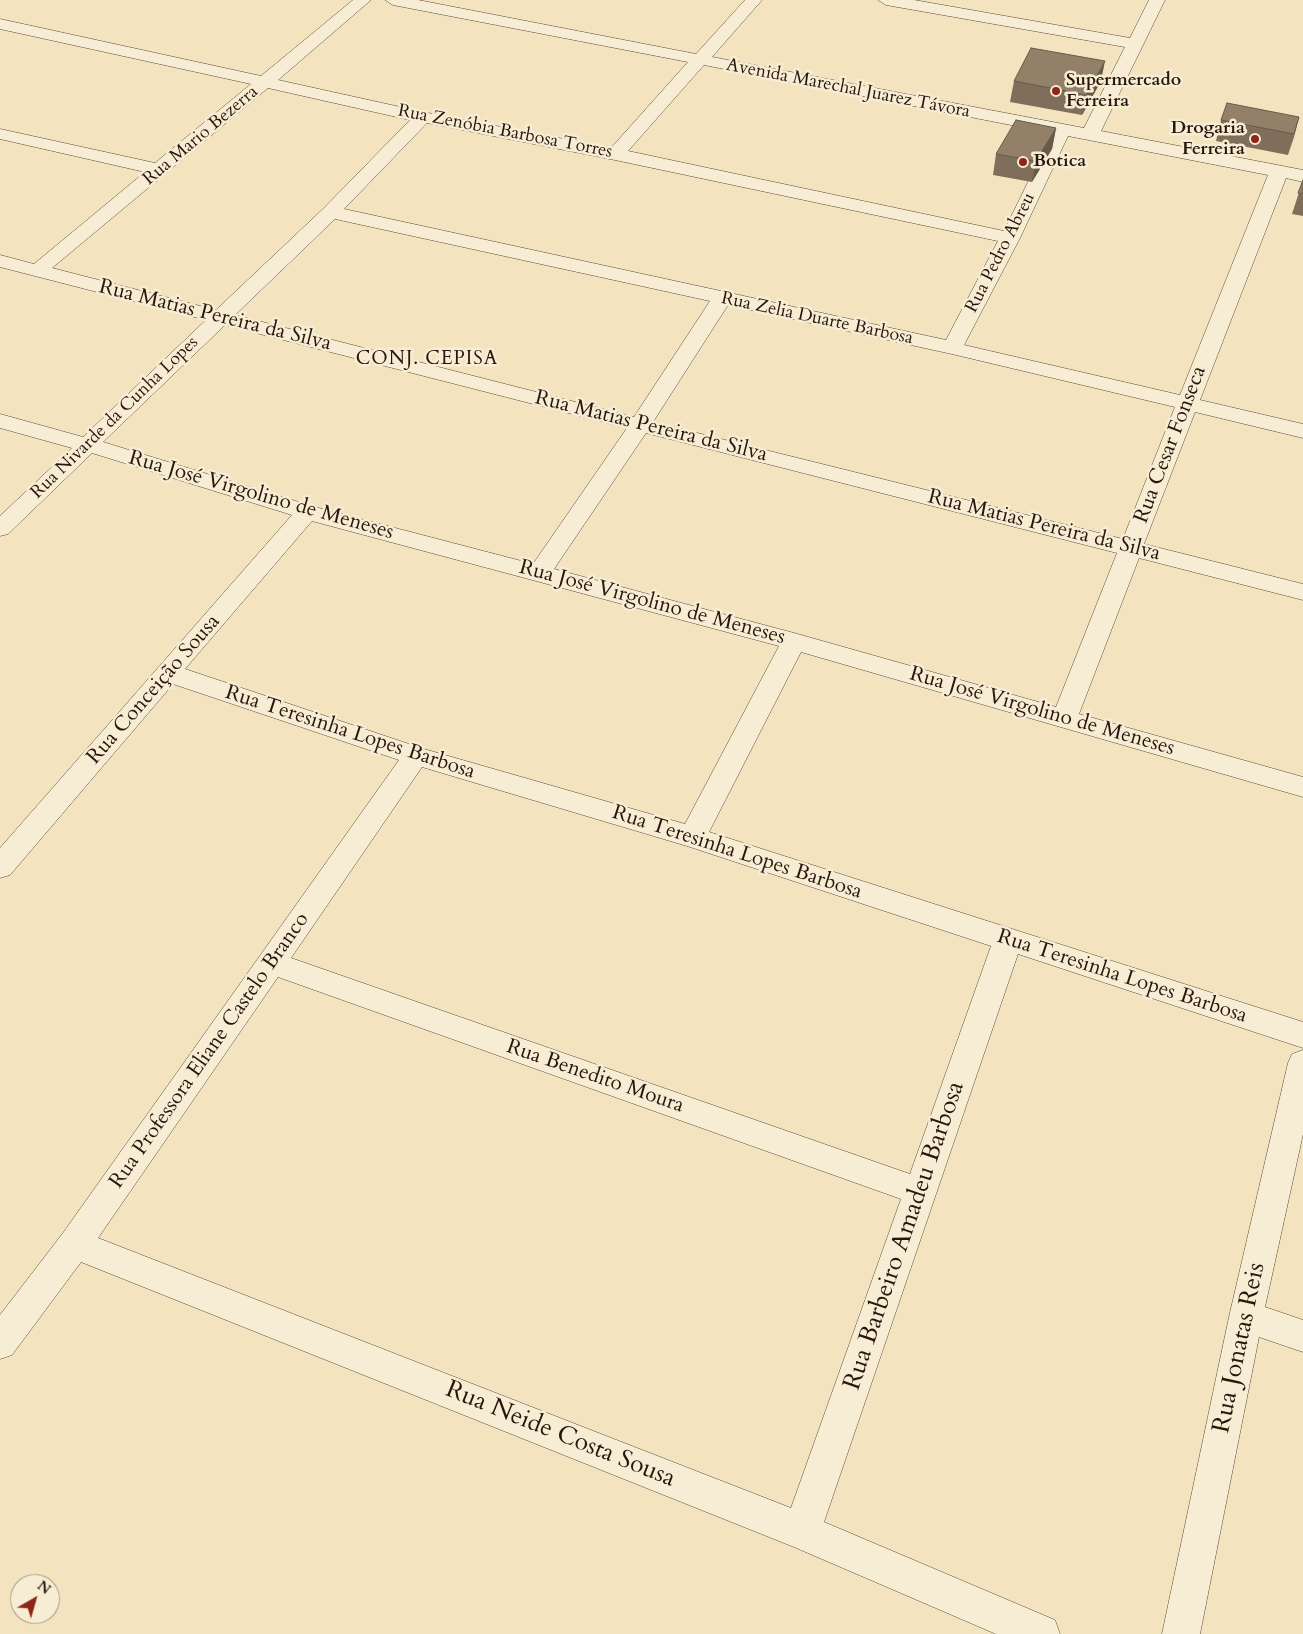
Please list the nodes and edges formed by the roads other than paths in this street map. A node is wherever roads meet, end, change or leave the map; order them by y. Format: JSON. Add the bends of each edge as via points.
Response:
{"nodes":[{"id":1,"x":363,"y":0,"type":"edge"},
{"id":2,"x":393,"y":0,"type":"edge"},
{"id":3,"x":754,"y":0,"type":"edge"},
{"id":4,"x":886,"y":0,"type":"edge"},
{"id":5,"x":1158,"y":0,"type":"edge"},
{"id":6,"x":0,"y":24,"type":"edge"},
{"id":7,"x":1136,"y":44,"type":"junction"},
{"id":8,"x":699,"y":61,"type":"junction"},
{"id":9,"x":266,"y":83,"type":"junction"},
{"id":10,"x":423,"y":117,"type":"junction"},
{"id":11,"x":1062,"y":130,"type":"junction"},
{"id":12,"x":0,"y":134,"type":"edge"},
{"id":13,"x":1090,"y":135,"type":"junction"},
{"id":14,"x":615,"y":154,"type":"junction"},
{"id":15,"x":162,"y":170,"type":"junction"},
{"id":16,"x":1279,"y":171,"type":"junction"},
{"id":17,"x":1303,"y":176,"type":"edge"},
{"id":18,"x":331,"y":212,"type":"junction"},
{"id":19,"x":1010,"y":238,"type":"junction"},
{"id":20,"x":0,"y":261,"type":"edge"},
{"id":21,"x":37,"y":271,"type":"junction"},
{"id":22,"x":722,"y":298,"type":"junction"},
{"id":23,"x":220,"y":317,"type":"junction"},
{"id":24,"x":952,"y":348,"type":"junction"},
{"id":25,"x":1187,"y":403,"type":"junction"},
{"id":26,"x":0,"y":421,"type":"edge"},
{"id":27,"x":640,"y":425,"type":"junction"},
{"id":28,"x":1303,"y":431,"type":"edge"},
{"id":29,"x":88,"y":445,"type":"junction"},
{"id":30,"x":307,"y":512,"type":"junction"},
{"id":31,"x":0,"y":529,"type":"edge"},
{"id":32,"x":1132,"y":547,"type":"junction"},
{"id":33,"x":540,"y":572,"type":"junction"},
{"id":34,"x":1303,"y":592,"type":"edge"},
{"id":35,"x":794,"y":641,"type":"junction"},
{"id":36,"x":170,"y":673,"type":"junction"},
{"id":37,"x":1064,"y":719,"type":"junction"},
{"id":38,"x":416,"y":756,"type":"junction"},
{"id":39,"x":1303,"y":787,"type":"edge"},
{"id":40,"x":692,"y":837,"type":"junction"},
{"id":41,"x":1,"y":865,"type":"edge"},
{"id":42,"x":1008,"y":940,"type":"junction"},
{"id":43,"x":270,"y":963,"type":"junction"},
{"id":44,"x":1303,"y":1035,"type":"edge"},
{"id":45,"x":1303,"y":1063,"type":"edge"},
{"id":46,"x":919,"y":1191,"type":"junction"},
{"id":47,"x":75,"y":1244,"type":"junction"},
{"id":48,"x":1246,"y":1317,"type":"junction"},
{"id":49,"x":1303,"y":1336,"type":"edge"},
{"id":50,"x":0,"y":1343,"type":"edge"},
{"id":51,"x":802,"y":1531,"type":"junction"},
{"id":52,"x":1041,"y":1634,"type":"edge"},
{"id":53,"x":1181,"y":1634,"type":"edge"}],
"edges":[{"from":1,"to":9,"type":"street","name":"Rua Mario Bezerra"},
{"from":2,"to":8,"type":"street","name":"Avenida Marechal Juarez Távora"},
{"from":3,"to":8,"type":"street"},
{"from":4,"to":7,"type":"street"},
{"from":5,"to":7,"type":"street"},
{"from":6,"to":9,"type":"street","name":"Rua Zenóbia Barbosa Torres"},
{"from":7,"to":13,"type":"street"},
{"from":8,"to":11,"type":"street","name":"Avenida Marechal Juarez Távora"},
{"from":8,"to":14,"type":"street"},
{"from":9,"to":10,"type":"street","name":"Rua Zenóbia Barbosa Torres"},
{"from":9,"to":15,"type":"street","name":"Rua Mario Bezerra"},
{"from":10,"to":14,"type":"street","name":"Rua Zenóbia Barbosa Torres"},
{"from":10,"to":18,"type":"street","name":"Rua Nivarde da Cunha Lopes"},
{"from":11,"to":13,"type":"street","name":"Avenida Marechal Juarez Távora"},
{"from":11,"to":19,"type":"street","name":"Rua Pedro Abreu"},
{"from":12,"to":15,"type":"street"},
{"from":13,"to":16,"type":"street","name":"Avenida Marechal Juarez Távora"},
{"from":14,"to":19,"type":"street","name":"Rua Zenóbia Barbosa Torres"},
{"from":15,"to":21,"type":"street","name":"Rua Mario Bezerra"},
{"from":16,"to":17,"type":"street","name":"Avenida Marechal Juarez Távora"},
{"from":16,"to":25,"type":"street","name":"Rua Cesar Fonseca"},
{"from":18,"to":22,"type":"street","name":"Rua Zelia Duarte Barbosa"},
{"from":18,"to":23,"type":"street","name":"Rua Nivarde da Cunha Lopes"},
{"from":19,"to":24,"type":"street","name":"Rua Pedro Abreu"},
{"from":20,"to":21,"type":"street","name":"Rua Matias Pereira da Silva"},
{"from":21,"to":23,"type":"street","name":"Rua Matias Pereira da Silva"},
{"from":22,"to":24,"type":"street","name":"Rua Zelia Duarte Barbosa"},
{"from":22,"to":27,"type":"street"},
{"from":23,"to":27,"type":"street","name":"Rua Matias Pereira da Silva"},
{"from":23,"to":29,"type":"street","name":"Rua Nivarde da Cunha Lopes"},
{"from":24,"to":25,"type":"street","name":"Rua Zelia Duarte Barbosa"},
{"from":25,"to":28,"type":"street","name":"Rua Zelia Duarte Barbosa"},
{"from":25,"to":32,"type":"street","name":"Rua Cesar Fonseca"},
{"from":26,"to":29,"type":"street","name":"Rua José Virgolino de Meneses"},
{"from":27,"to":32,"type":"street","name":"Rua Matias Pereira da Silva"},
{"from":27,"to":33,"type":"street"},
{"from":29,"to":30,"type":"street","name":"Rua José Virgolino de Meneses"},
{"from":29,"to":31,"type":"street","name":"Rua Nivarde da Cunha Lopes"},
{"from":30,"to":33,"type":"street","name":"Rua José Virgolino de Meneses"},
{"from":30,"to":36,"type":"street","name":"Rua Conceição Sousa"},
{"from":32,"to":34,"type":"street","name":"Rua Matias Pereira da Silva"},
{"from":32,"to":37,"type":"street","name":"Rua Cesar Fonseca"},
{"from":33,"to":35,"type":"street","name":"Rua José Virgolino de Meneses"},
{"from":35,"to":37,"type":"street","name":"Rua José Virgolino de Meneses"},
{"from":35,"to":40,"type":"street"},
{"from":36,"to":38,"type":"street","name":"Rua Teresinha Lopes Barbosa"},
{"from":36,"to":41,"type":"street","name":"Rua Conceição Sousa"},
{"from":37,"to":39,"type":"street","name":"Rua José Virgolino de Meneses"},
{"from":38,"to":40,"type":"street","name":"Rua Teresinha Lopes Barbosa"},
{"from":38,"to":43,"type":"street","name":"Rua Professora Eliane Castelo Branco"},
{"from":40,"to":42,"type":"street","name":"Rua Teresinha Lopes Barbosa"},
{"from":42,"to":44,"type":"street","name":"Rua Teresinha Lopes Barbosa"},
{"from":42,"to":46,"type":"street","name":"Rua Barbeiro Amadeu Barbosa"},
{"from":43,"to":46,"type":"street","name":"Rua Benedito Moura"},
{"from":43,"to":47,"type":"street","name":"Rua Professora Eliane Castelo Branco"},
{"from":45,"to":48,"type":"street","name":"Rua Jonatas Reis"},
{"from":46,"to":51,"type":"street","name":"Rua Barbeiro Amadeu Barbosa"},
{"from":47,"to":50,"type":"street","name":"Rua Professora Eliane Castelo Branco"},
{"from":47,"to":51,"type":"street","name":"Rua Neide Costa Sousa"},
{"from":48,"to":49,"type":"street"},
{"from":48,"to":53,"type":"street","name":"Rua Jonatas Reis"},
{"from":51,"to":52,"type":"street","name":"Rua Neide Costa Sousa"}]}
